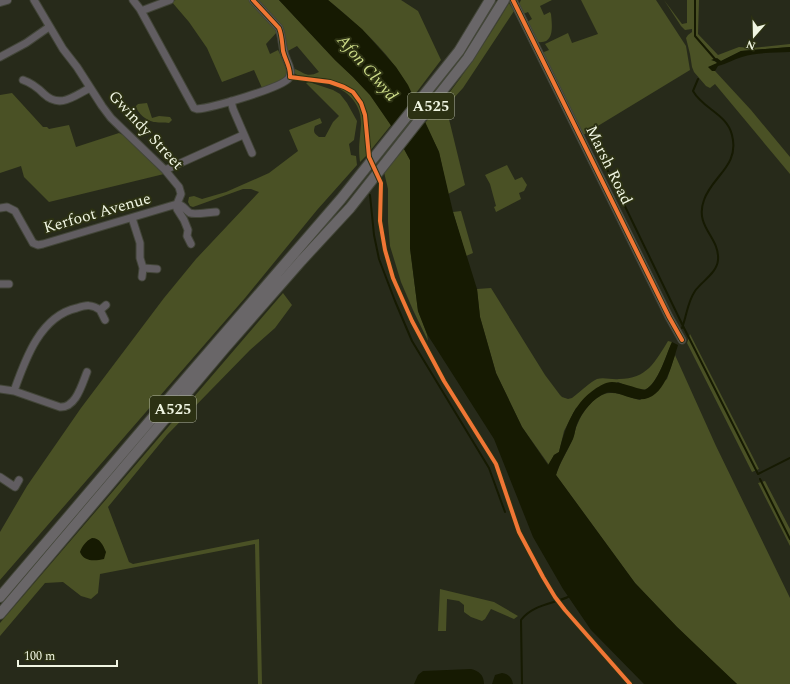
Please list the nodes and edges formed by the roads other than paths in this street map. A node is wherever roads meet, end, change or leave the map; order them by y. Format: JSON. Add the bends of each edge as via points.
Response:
{"nodes":[{"id":1,"x":7,"y":0,"type":"edge"},
{"id":2,"x":34,"y":0,"type":"edge"},
{"id":3,"x":133,"y":0,"type":"edge"},
{"id":4,"x":170,"y":0,"type":"edge"},
{"id":5,"x":253,"y":0,"type":"edge"},
{"id":6,"x":490,"y":0,"type":"edge"},
{"id":7,"x":504,"y":0,"type":"edge"},
{"id":8,"x":513,"y":0,"type":"edge"},
{"id":9,"x":0,"y":2,"type":"edge"},
{"id":10,"x":141,"y":11,"type":"junction"},
{"id":11,"x":49,"y":27,"type":"junction"},
{"id":12,"x":0,"y":57,"type":"edge"},
{"id":13,"x":23,"y":80,"type":"dead end"},
{"id":14,"x":90,"y":88,"type":"junction"},
{"id":15,"x":231,"y":101,"type":"junction"},
{"id":16,"x":243,"y":135,"type":"junction"},
{"id":17,"x":252,"y":153,"type":"dead end"},
{"id":18,"x":166,"y":170,"type":"junction"},
{"id":19,"x":177,"y":204,"type":"junction"},
{"id":20,"x":0,"y":208,"type":"edge"},
{"id":21,"x":216,"y":212,"type":"dead end"},
{"id":22,"x":132,"y":218,"type":"junction"},
{"id":23,"x":191,"y":244,"type":"dead end"},
{"id":24,"x":143,"y":268,"type":"junction"},
{"id":25,"x":156,"y":269,"type":"dead end"},
{"id":26,"x":142,"y":278,"type":"dead end"},
{"id":27,"x":0,"y":284,"type":"edge"},
{"id":28,"x":9,"y":284,"type":"dead end"},
{"id":29,"x":105,"y":320,"type":"dead end"},
{"id":30,"x":682,"y":340,"type":"dead end"},
{"id":31,"x":88,"y":372,"type":"dead end"},
{"id":32,"x":0,"y":389,"type":"edge"},
{"id":33,"x":14,"y":391,"type":"junction"},
{"id":34,"x":0,"y":477,"type":"edge"},
{"id":35,"x":19,"y":480,"type":"dead end"},
{"id":36,"x":15,"y":487,"type":"junction"},
{"id":37,"x":21,"y":491,"type":"dead end"},
{"id":38,"x":0,"y":597,"type":"edge"},
{"id":39,"x":0,"y":614,"type":"edge"}],
"edges":[{"from":1,"to":9,"type":"street"},
{"from":2,"to":11,"type":"street","name":"Gwindy Street"},
{"from":3,"to":10,"type":"street"},
{"from":4,"to":10,"type":"street"},
{"from":5,"to":15,"type":"street","via":[[281,32],[290,77],[286,82]]},
{"from":6,"to":38,"type":"main road","number":"A525","via":[[459,51],[341,199]]},
{"from":7,"to":39,"type":"main road","number":"A525","via":[[468,58],[350,208],[210,366]]},
{"from":8,"to":30,"type":"street","name":"Marsh Road"},
{"from":10,"to":15,"type":"street","via":[[194,108]]},
{"from":11,"to":12,"type":"street"},
{"from":11,"to":14,"type":"street","name":"Gwindy Street"},
{"from":13,"to":14,"type":"street","via":[[56,102]]},
{"from":14,"to":18,"type":"street","name":"Gwindy Street","via":[[111,118]]},
{"from":15,"to":16,"type":"street"},
{"from":16,"to":17,"type":"street"},
{"from":16,"to":18,"type":"street"},
{"from":18,"to":19,"type":"street","name":"Gwindy Street","via":[[179,187],[181,194]]},
{"from":19,"to":21,"type":"street","via":[[183,205],[194,214]]},
{"from":19,"to":22,"type":"street","name":"Kerfoot Avenue"},
{"from":19,"to":23,"type":"street","name":"Gwindy Street"},
{"from":20,"to":22,"type":"street","name":"Kerfoot Avenue","via":[[7,207],[15,211],[33,243],[38,245]]},
{"from":22,"to":24,"type":"street","via":[[140,243]]},
{"from":24,"to":25,"type":"street"},
{"from":24,"to":26,"type":"street"},
{"from":27,"to":28,"type":"street"},
{"from":29,"to":33,"type":"street","via":[[103,307],[93,305],[66,311],[52,320],[28,354]]},
{"from":31,"to":33,"type":"street","via":[[71,404],[66,407]]},
{"from":32,"to":33,"type":"street"},
{"from":34,"to":36,"type":"street"},
{"from":35,"to":36,"type":"street"},
{"from":36,"to":37,"type":"street"}]}
